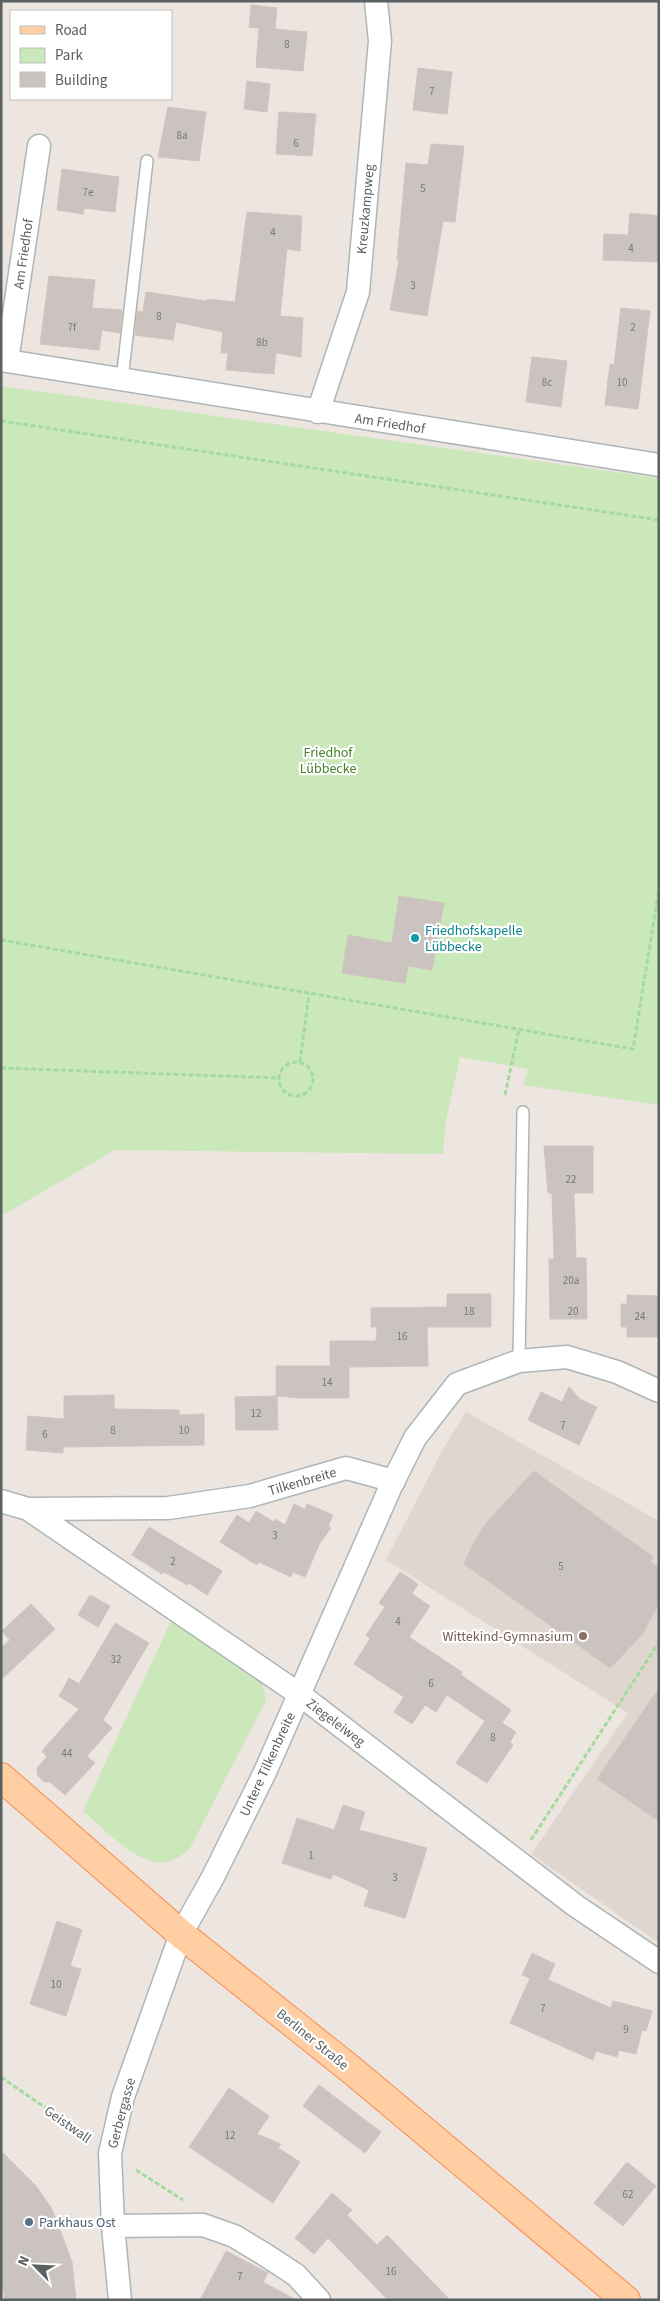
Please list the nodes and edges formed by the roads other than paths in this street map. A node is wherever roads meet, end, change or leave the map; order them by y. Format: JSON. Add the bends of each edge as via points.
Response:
{"nodes":[{"id":1,"x":376,"y":1,"type":"edge"},
{"id":2,"x":39,"y":146,"type":"dead end"},
{"id":3,"x":147,"y":161,"type":"dead end"},
{"id":4,"x":4,"y":361,"type":"edge"},
{"id":5,"x":122,"y":380,"type":"junction"},
{"id":6,"x":318,"y":412,"type":"junction"},
{"id":7,"x":659,"y":465,"type":"edge"},
{"id":8,"x":524,"y":1112,"type":"dead end"},
{"id":9,"x":519,"y":1361,"type":"junction"},
{"id":10,"x":659,"y":1391,"type":"edge"},
{"id":11,"x":394,"y":1481,"type":"junction"},
{"id":12,"x":1,"y":1501,"type":"edge"},
{"id":13,"x":28,"y":1509,"type":"junction"},
{"id":14,"x":299,"y":1694,"type":"junction"},
{"id":15,"x":1,"y":1777,"type":"edge"},
{"id":16,"x":181,"y":1934,"type":"junction"},
{"id":17,"x":659,"y":1962,"type":"edge"},
{"id":18,"x":113,"y":2226,"type":"junction"},
{"id":19,"x":120,"y":2300,"type":"edge"},
{"id":20,"x":319,"y":2300,"type":"edge"},
{"id":21,"x":626,"y":2300,"type":"edge"}],
"edges":[{"from":1,"to":6,"type":"street","name":"Kreuzkampweg","via":[[380,41],[358,292]]},
{"from":2,"to":4,"type":"street","name":"Am Friedhof"},
{"from":3,"to":5,"type":"lane"},
{"from":4,"to":5,"type":"street","name":"Am Friedhof"},
{"from":5,"to":6,"type":"street","name":"Am Friedhof"},
{"from":6,"to":7,"type":"street","name":"Am Friedhof"},
{"from":8,"to":9,"type":"lane"},
{"from":9,"to":10,"type":"street","via":[[567,1358],[617,1372]]},
{"from":9,"to":11,"type":"street","via":[[457,1384],[415,1438]]},
{"from":11,"to":13,"type":"street","name":"Tilkenbreite","via":[[346,1468],[250,1496],[168,1508]]},
{"from":11,"to":14,"type":"street","name":"Untere Tilkenbreite"},
{"from":12,"to":13,"type":"street","name":"Ziegeleiweg"},
{"from":13,"to":14,"type":"street","name":"Ziegeleiweg"},
{"from":14,"to":16,"type":"street","name":"Untere Tilkenbreite","via":[[261,1781]]},
{"from":14,"to":17,"type":"street","name":"Ziegeleiweg","via":[[576,1906]]},
{"from":15,"to":16,"type":"main road","name":"Berliner Straße"},
{"from":16,"to":18,"type":"street","name":"Gerbergasse","via":[[123,2098],[110,2153]]},
{"from":16,"to":21,"type":"main road","name":"Berliner Straße","via":[[354,2072]]},
{"from":18,"to":19,"type":"street","name":"Gerbergasse"},
{"from":18,"to":20,"type":"street","via":[[203,2225],[234,2236],[296,2275]]}]}
